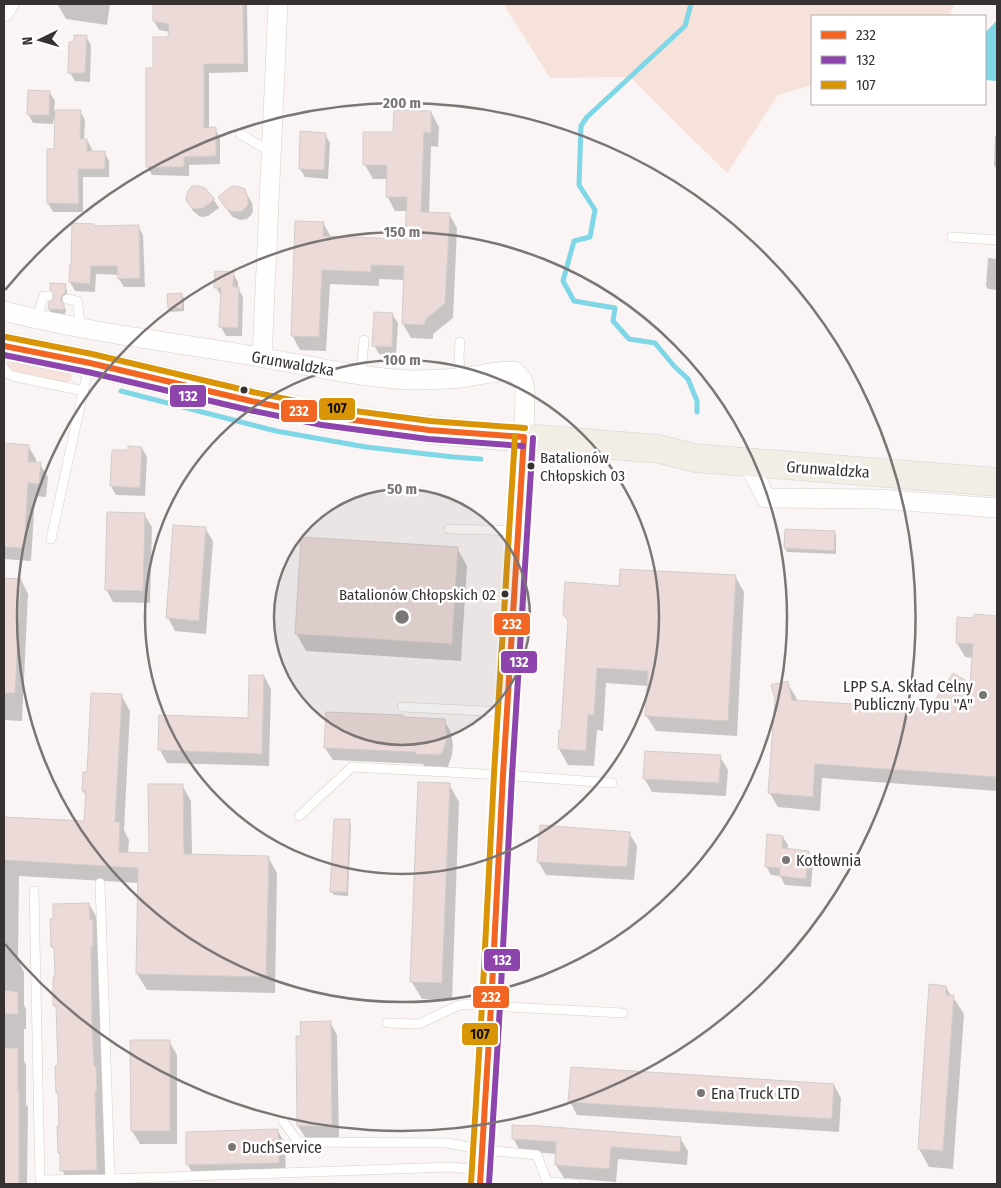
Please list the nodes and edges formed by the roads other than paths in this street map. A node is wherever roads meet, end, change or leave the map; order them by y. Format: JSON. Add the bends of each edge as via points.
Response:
{"nodes":[{"id":1,"x":9,"y":4,"type":"edge"},
{"id":2,"x":278,"y":4,"type":"edge"},
{"id":3,"x":4,"y":12,"type":"edge"},
{"id":4,"x":240,"y":134,"type":"dead end"},
{"id":5,"x":272,"y":147,"type":"junction"},
{"id":6,"x":952,"y":237,"type":"dead end"},
{"id":7,"x":997,"y":240,"type":"edge"},
{"id":8,"x":48,"y":296,"type":"dead end"},
{"id":9,"x":67,"y":299,"type":"dead end"},
{"id":10,"x":4,"y":311,"type":"edge"},
{"id":11,"x":36,"y":319,"type":"junction"},
{"id":12,"x":81,"y":328,"type":"junction"},
{"id":13,"x":364,"y":340,"type":"dead end"},
{"id":14,"x":460,"y":342,"type":"dead end"},
{"id":15,"x":4,"y":346,"type":"edge"},
{"id":16,"x":262,"y":357,"type":"junction"},
{"id":17,"x":90,"y":363,"type":"junction"},
{"id":18,"x":4,"y":368,"type":"edge"},
{"id":19,"x":361,"y":376,"type":"junction"},
{"id":20,"x":461,"y":378,"type":"junction"},
{"id":21,"x":84,"y":391,"type":"junction"},
{"id":22,"x":524,"y":437,"type":"junction"},
{"id":23,"x":659,"y":449,"type":"junction"},
{"id":24,"x":997,"y":462,"type":"edge"},
{"id":25,"x":748,"y":463,"type":"junction"},
{"id":26,"x":997,"y":482,"type":"edge"},
{"id":27,"x":997,"y":508,"type":"edge"},
{"id":28,"x":450,"y":529,"type":"dead end"},
{"id":29,"x":518,"y":531,"type":"junction"},
{"id":30,"x":51,"y":539,"type":"dead end"},
{"id":31,"x":402,"y":707,"type":"dead end"},
{"id":32,"x":508,"y":712,"type":"junction"},
{"id":33,"x":503,"y":775,"type":"junction"},
{"id":34,"x":612,"y":783,"type":"dead end"},
{"id":35,"x":299,"y":816,"type":"dead end"},
{"id":36,"x":100,"y":884,"type":"dead end"},
{"id":37,"x":34,"y":891,"type":"dead end"},
{"id":38,"x":492,"y":1006,"type":"junction"},
{"id":39,"x":623,"y":1013,"type":"dead end"},
{"id":40,"x":387,"y":1023,"type":"dead end"},
{"id":41,"x":283,"y":1121,"type":"dead end"},
{"id":42,"x":481,"y":1168,"type":"edge"},
{"id":43,"x":110,"y":1179,"type":"junction"},
{"id":44,"x":576,"y":1184,"type":"edge"}],
"edges":[{"from":1,"to":3,"type":"street"},
{"from":2,"to":5,"type":"street"},
{"from":4,"to":5,"type":"lane","via":[[261,146]]},
{"from":5,"to":16,"type":"street"},
{"from":6,"to":7,"type":"lane"},
{"from":8,"to":11,"type":"lane","via":[[44,296]]},
{"from":9,"to":12,"type":"lane","via":[[77,301]]},
{"from":10,"to":11,"type":"street","name":"Grunwaldzka"},
{"from":11,"to":12,"type":"street","name":"Grunwaldzka"},
{"from":12,"to":16,"type":"street","name":"Grunwaldzka"},
{"from":13,"to":19,"type":"lane"},
{"from":14,"to":20,"type":"lane"},
{"from":15,"to":17,"type":"main road","name":"Grunwaldzka"},
{"from":16,"to":19,"type":"street","name":"Grunwaldzka"},
{"from":17,"to":21,"type":"lane"},
{"from":17,"to":22,"type":"main road","name":"Grunwaldzka","via":[[324,416],[429,430]]},
{"from":18,"to":21,"type":"lane","via":[[12,376]]},
{"from":19,"to":20,"type":"street","name":"Grunwaldzka","via":[[412,380]]},
{"from":20,"to":22,"type":"street","name":"Grunwaldzka","via":[[501,371],[514,371],[522,378],[525,389]]},
{"from":21,"to":30,"type":"lane"},
{"from":22,"to":23,"type":"main road","name":"Grunwaldzka"},
{"from":22,"to":29,"type":"street"},
{"from":23,"to":24,"type":"main road","name":"Grunwaldzka","via":[[696,442]]},
{"from":23,"to":25,"type":"main road","name":"Grunwaldzka","via":[[695,458]]},
{"from":25,"to":26,"type":"main road","name":"Grunwaldzka"},
{"from":25,"to":27,"type":"street","via":[[766,498],[879,499]]},
{"from":28,"to":29,"type":"lane"},
{"from":29,"to":32,"type":"street"},
{"from":31,"to":32,"type":"lane"},
{"from":32,"to":33,"type":"street"},
{"from":33,"to":34,"type":"lane"},
{"from":33,"to":35,"type":"lane","via":[[352,767]]},
{"from":33,"to":38,"type":"street"},
{"from":36,"to":43,"type":"lane"},
{"from":37,"to":43,"type":"lane","via":[[40,1180]]},
{"from":38,"to":39,"type":"lane"},
{"from":38,"to":40,"type":"lane","via":[[459,1005],[419,1024]]},
{"from":38,"to":42,"type":"street"},
{"from":41,"to":42,"type":"lane","via":[[298,1142],[448,1143]]},
{"from":42,"to":43,"type":"lane"},
{"from":42,"to":44,"type":"lane","via":[[537,1155],[547,1182]]}]}
